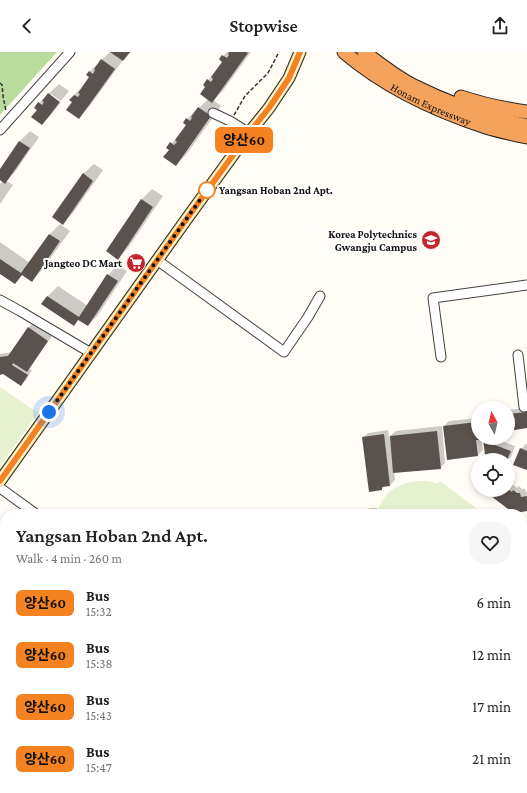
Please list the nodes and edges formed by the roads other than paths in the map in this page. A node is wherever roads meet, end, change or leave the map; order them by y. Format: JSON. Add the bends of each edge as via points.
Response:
{"nodes":[{"id":1,"x":70,"y":52,"type":"edge"},
{"id":2,"x":300,"y":52,"type":"edge"},
{"id":3,"x":344,"y":52,"type":"edge"},
{"id":4,"x":364,"y":52,"type":"edge"},
{"id":5,"x":527,"y":112,"type":"edge"},
{"id":6,"x":213,"y":113,"type":"dead end"},
{"id":7,"x":527,"y":126,"type":"edge"},
{"id":8,"x":0,"y":130,"type":"edge"},
{"id":9,"x":249,"y":133,"type":"junction"},
{"id":10,"x":527,"y":137,"type":"edge"},
{"id":11,"x":157,"y":260,"type":"junction"},
{"id":12,"x":527,"y":285,"type":"edge"},
{"id":13,"x":320,"y":296,"type":"dead end"},
{"id":14,"x":0,"y":300,"type":"edge"},
{"id":15,"x":91,"y":353,"type":"junction"},
{"id":16,"x":518,"y":355,"type":"dead end"},
{"id":17,"x":441,"y":357,"type":"dead end"},
{"id":18,"x":527,"y":406,"type":"edge"},
{"id":19,"x":0,"y":481,"type":"edge"},
{"id":20,"x":0,"y":488,"type":"edge"},
{"id":21,"x":29,"y":509,"type":"edge"}],
"edges":[{"from":1,"to":8,"type":"street"},
{"from":2,"to":9,"type":"main road","via":[[289,78]]},
{"from":3,"to":10,"type":"highway","name":"Honam Expressway","via":[[407,96],[486,127]]},
{"from":4,"to":5,"type":"highway","via":[[387,61],[444,92],[474,102]]},
{"from":4,"to":7,"type":"highway","name":"Honam Expressway","via":[[382,67],[413,86],[454,104]]},
{"from":6,"to":9,"type":"street"},
{"from":9,"to":11,"type":"main road"},
{"from":11,"to":13,"type":"street","via":[[284,352]]},
{"from":11,"to":15,"type":"main road"},
{"from":12,"to":17,"type":"street","via":[[433,298]]},
{"from":14,"to":15,"type":"street"},
{"from":15,"to":19,"type":"main road"},
{"from":16,"to":18,"type":"street","via":[[524,407]]},
{"from":20,"to":21,"type":"street"}]}
